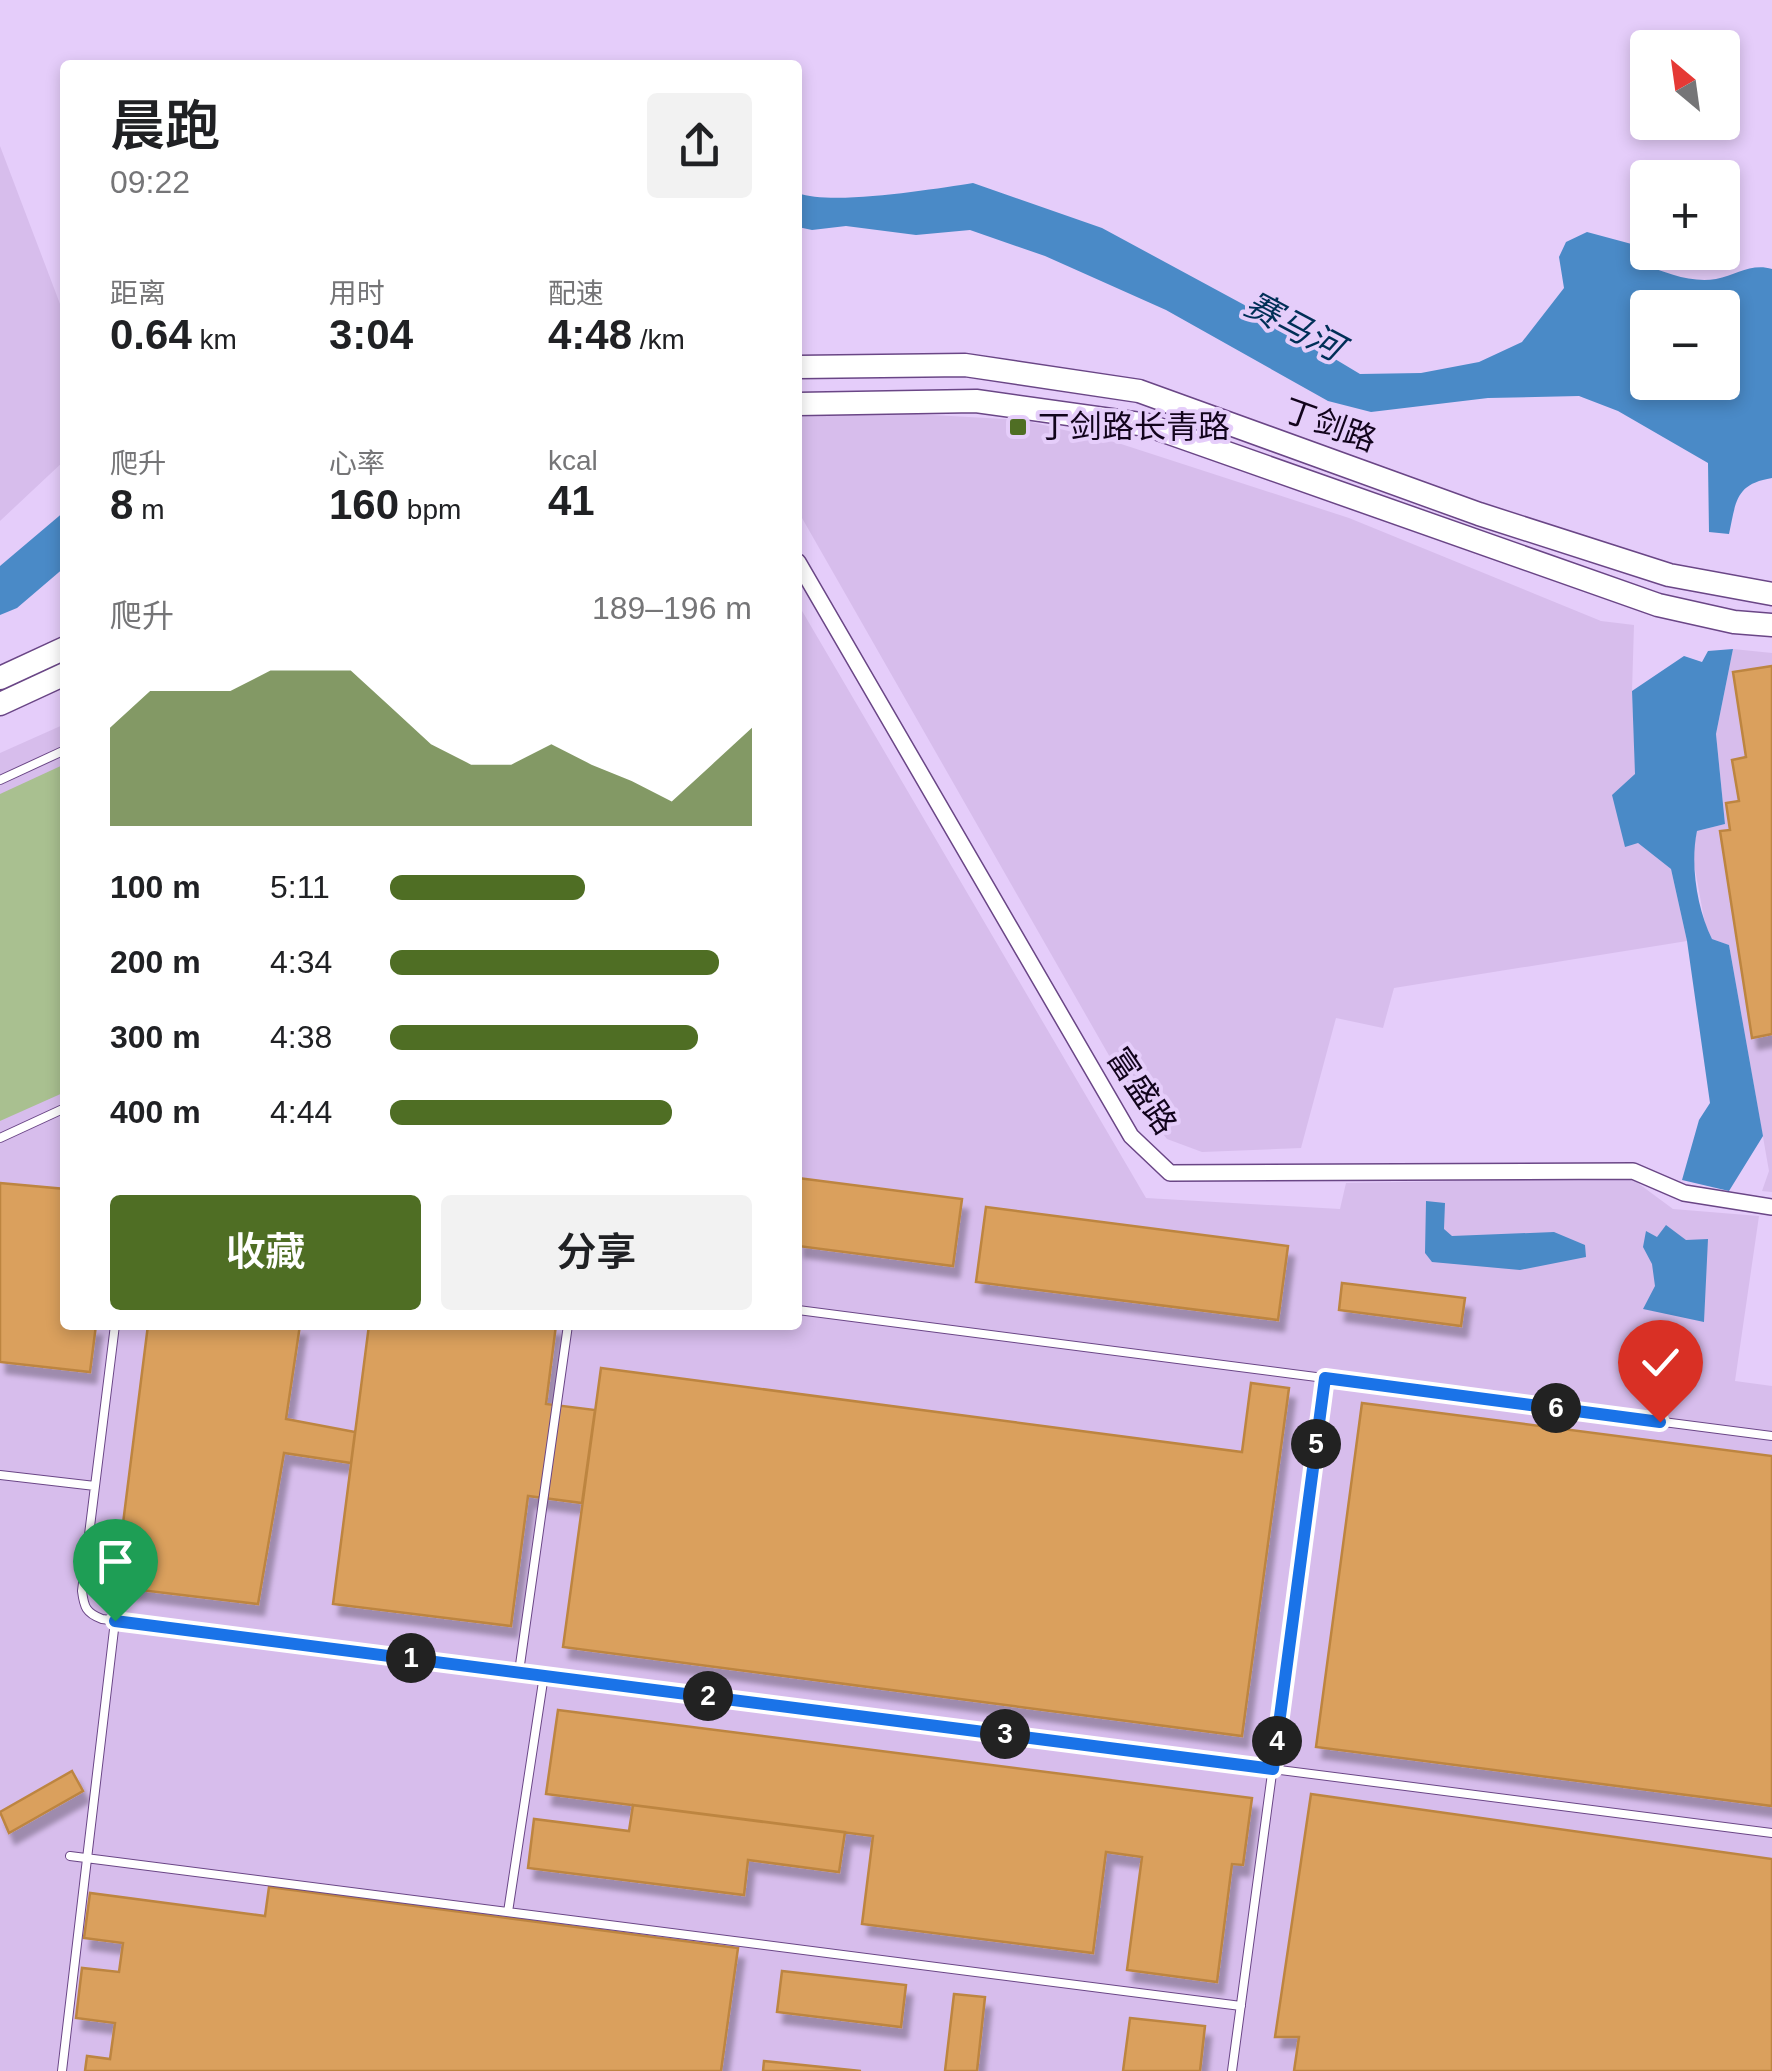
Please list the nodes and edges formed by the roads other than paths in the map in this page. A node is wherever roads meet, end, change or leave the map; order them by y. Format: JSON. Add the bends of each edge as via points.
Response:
{"nodes":[{"id":1,"x":802,"y":367,"type":"edge"},
{"id":2,"x":802,"y":404,"type":"edge"},
{"id":3,"x":802,"y":569,"type":"edge"},
{"id":4,"x":1772,"y":594,"type":"edge"},
{"id":5,"x":1772,"y":624,"type":"edge"},
{"id":6,"x":60,"y":650,"type":"edge"},
{"id":7,"x":60,"y":676,"type":"edge"},
{"id":8,"x":0,"y":678,"type":"edge"},
{"id":9,"x":0,"y":704,"type":"edge"},
{"id":10,"x":60,"y":752,"type":"edge"},
{"id":11,"x":0,"y":780,"type":"edge"},
{"id":12,"x":60,"y":1110,"type":"edge"},
{"id":13,"x":0,"y":1138,"type":"edge"},
{"id":14,"x":1772,"y":1207,"type":"edge"},
{"id":15,"x":802,"y":1311,"type":"edge"},
{"id":16,"x":114,"y":1330,"type":"edge"},
{"id":17,"x":567,"y":1330,"type":"edge"},
{"id":18,"x":1325,"y":1378,"type":"junction"},
{"id":19,"x":1772,"y":1436,"type":"edge"},
{"id":20,"x":0,"y":1475,"type":"edge"},
{"id":21,"x":95,"y":1486,"type":"junction"},
{"id":22,"x":115,"y":1621,"type":"junction"},
{"id":23,"x":519,"y":1672,"type":"junction"},
{"id":24,"x":544,"y":1675,"type":"junction"},
{"id":25,"x":1273,"y":1769,"type":"junction"},
{"id":26,"x":1772,"y":1832,"type":"edge"},
{"id":27,"x":70,"y":1856,"type":"dead end"},
{"id":28,"x":86,"y":1858,"type":"junction"},
{"id":29,"x":508,"y":1912,"type":"junction"},
{"id":30,"x":1241,"y":2006,"type":"junction"},
{"id":31,"x":62,"y":2071,"type":"edge"},
{"id":32,"x":1232,"y":2071,"type":"edge"}],
"edges":[{"from":1,"to":4,"type":"main road","name":"丁剑路","via":[[966,366],[1140,391],[1650,569]]},
{"from":2,"to":5,"type":"main road","name":"丁剑路","via":[[976,402],[1147,425],[1658,605]]},
{"from":3,"to":14,"type":"street","name":"富盛路","via":[[1132,1136],[1170,1173],[1633,1171],[1684,1193]]},
{"from":6,"to":8,"type":"main road"},
{"from":7,"to":9,"type":"main road"},
{"from":10,"to":11,"type":"lane"},
{"from":12,"to":13,"type":"lane"},
{"from":15,"to":18,"type":"lane"},
{"from":16,"to":21,"type":"lane"},
{"from":17,"to":23,"type":"lane"},
{"from":18,"to":19,"type":"lane"},
{"from":18,"to":25,"type":"lane"},
{"from":20,"to":21,"type":"lane"},
{"from":21,"to":22,"type":"lane","via":[[84,1607]]},
{"from":22,"to":23,"type":"lane"},
{"from":22,"to":28,"type":"lane"},
{"from":23,"to":24,"type":"lane"},
{"from":24,"to":25,"type":"lane"},
{"from":24,"to":29,"type":"lane"},
{"from":25,"to":26,"type":"lane"},
{"from":25,"to":30,"type":"lane"},
{"from":27,"to":28,"type":"lane"},
{"from":28,"to":29,"type":"lane"},
{"from":28,"to":31,"type":"lane"},
{"from":29,"to":30,"type":"lane"},
{"from":30,"to":32,"type":"lane"}]}
